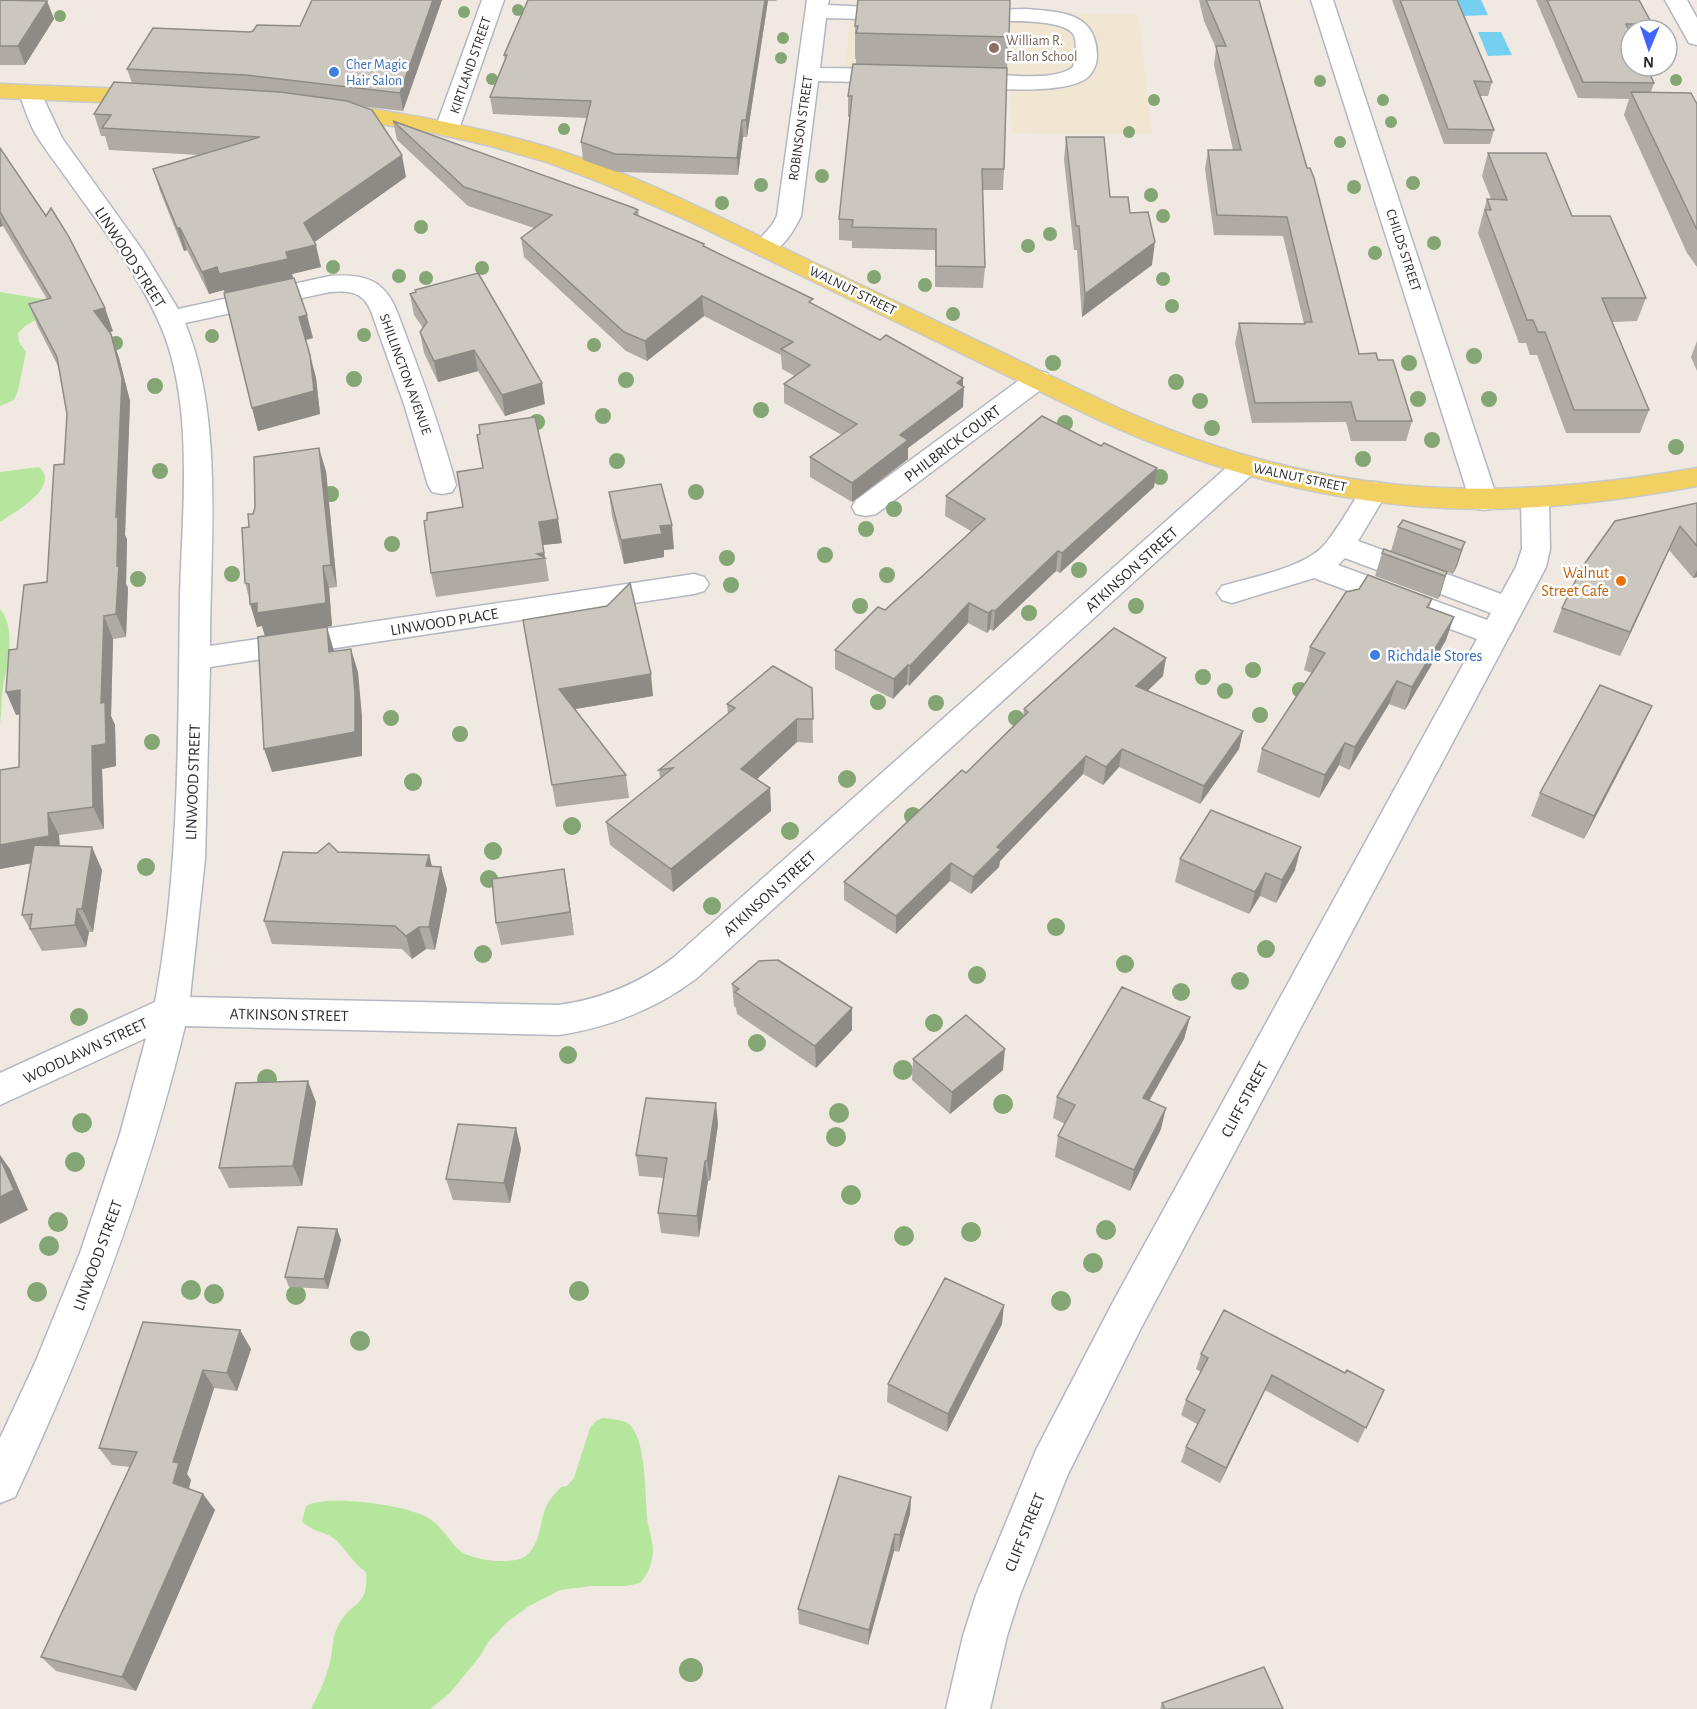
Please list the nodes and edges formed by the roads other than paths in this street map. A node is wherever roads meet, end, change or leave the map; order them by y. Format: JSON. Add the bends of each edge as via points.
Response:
{"nodes":[{"id":1,"x":493,"y":0,"type":"edge"},
{"id":2,"x":1322,"y":0,"type":"edge"},
{"id":3,"x":1676,"y":0,"type":"edge"},
{"id":4,"x":817,"y":6,"type":"edge"},
{"id":5,"x":921,"y":14,"type":"edge"},
{"id":6,"x":944,"y":15,"type":"edge"},
{"id":7,"x":1697,"y":38,"type":"edge"},
{"id":8,"x":808,"y":74,"type":"junction"},
{"id":9,"x":912,"y":77,"type":"edge"},
{"id":10,"x":946,"y":78,"type":"edge"},
{"id":11,"x":0,"y":91,"type":"edge"},
{"id":12,"x":30,"y":93,"type":"junction"},
{"id":13,"x":173,"y":99,"type":"edge"},
{"id":14,"x":316,"y":108,"type":"edge"},
{"id":15,"x":447,"y":129,"type":"junction"},
{"id":16,"x":764,"y":248,"type":"junction"},
{"id":17,"x":170,"y":318,"type":"junction"},
{"id":18,"x":1038,"y":380,"type":"junction"},
{"id":19,"x":1246,"y":465,"type":"junction"},
{"id":20,"x":1697,"y":477,"type":"edge"},
{"id":21,"x":442,"y":485,"type":"dead end"},
{"id":22,"x":1374,"y":491,"type":"junction"},
{"id":23,"x":1534,"y":500,"type":"junction"},
{"id":24,"x":1484,"y":501,"type":"junction"},
{"id":25,"x":866,"y":507,"type":"dead end"},
{"id":26,"x":1332,"y":551,"type":"junction"},
{"id":27,"x":694,"y":584,"type":"dead end"},
{"id":28,"x":1232,"y":593,"type":"dead end"},
{"id":29,"x":1505,"y":615,"type":"junction"},
{"id":30,"x":194,"y":659,"type":"junction"},
{"id":31,"x":170,"y":1011,"type":"junction"},
{"id":32,"x":0,"y":1090,"type":"edge"},
{"id":33,"x":13,"y":1443,"type":"edge"},
{"id":34,"x":0,"y":1483,"type":"edge"},
{"id":35,"x":968,"y":1709,"type":"edge"}],
"edges":[{"from":1,"to":15,"type":"street","name":"KIRTLAND STREET"},
{"from":2,"to":24,"type":"street","name":"CHILDS STREET"},
{"from":3,"to":7,"type":"street"},
{"from":4,"to":5,"type":"street"},
{"from":4,"to":8,"type":"street","name":"ROBINSON STREET"},
{"from":6,"to":10,"type":"street","via":[[1066,21],[1084,34],[1086,63],[1081,72],[1062,80]]},
{"from":8,"to":9,"type":"street"},
{"from":8,"to":16,"type":"street","name":"ROBINSON STREET","via":[[788,219]]},
{"from":11,"to":12,"type":"main road"},
{"from":12,"to":13,"type":"main road"},
{"from":12,"to":17,"type":"street","name":"LINWOOD STREET","via":[[44,127]]},
{"from":14,"to":15,"type":"main road","name":"WALNUT STREET"},
{"from":15,"to":16,"type":"main road","name":"WALNUT STREET","via":[[585,168]]},
{"from":16,"to":18,"type":"main road","name":"WALNUT STREET"},
{"from":17,"to":21,"type":"street","name":"SHILLINGTON AVENUE","via":[[330,284],[363,286],[378,300],[389,325],[426,427]]},
{"from":17,"to":30,"type":"street","name":"LINWOOD STREET","via":[[186,367],[195,439]]},
{"from":18,"to":19,"type":"main road","name":"WALNUT STREET","via":[[1163,437]]},
{"from":18,"to":25,"type":"street","name":"PHILBRICK COURT"},
{"from":19,"to":22,"type":"main road","name":"WALNUT STREET"},
{"from":19,"to":31,"type":"street","name":"ATKINSON STREET","via":[[685,968],[649,993],[606,1011],[548,1020]]},
{"from":20,"to":23,"type":"main road","name":"WALNUT STREET","via":[[1621,491]]},
{"from":22,"to":24,"type":"main road","name":"WALNUT STREET"},
{"from":22,"to":26,"type":"street"},
{"from":23,"to":24,"type":"main road","name":"WALNUT STREET"},
{"from":23,"to":29,"type":"street","name":"CLIFF STREET","via":[[1536,549],[1532,567]]},
{"from":26,"to":28,"type":"street"},
{"from":26,"to":29,"type":"street"},
{"from":26,"to":29,"type":"street"},
{"from":27,"to":30,"type":"street","name":"LINWOOD PLACE"},
{"from":29,"to":35,"type":"street","name":"CLIFF STREET","via":[[1127,1315],[1051,1464],[998,1595]]},
{"from":30,"to":31,"type":"street","name":"LINWOOD STREET","via":[[192,820]]},
{"from":31,"to":32,"type":"street","name":"WOODLAWN STREET"},
{"from":31,"to":33,"type":"street","name":"LINWOOD STREET","via":[[121,1189],[93,1269]]},
{"from":33,"to":34,"type":"street","name":"LINWOOD STREET"}]}
